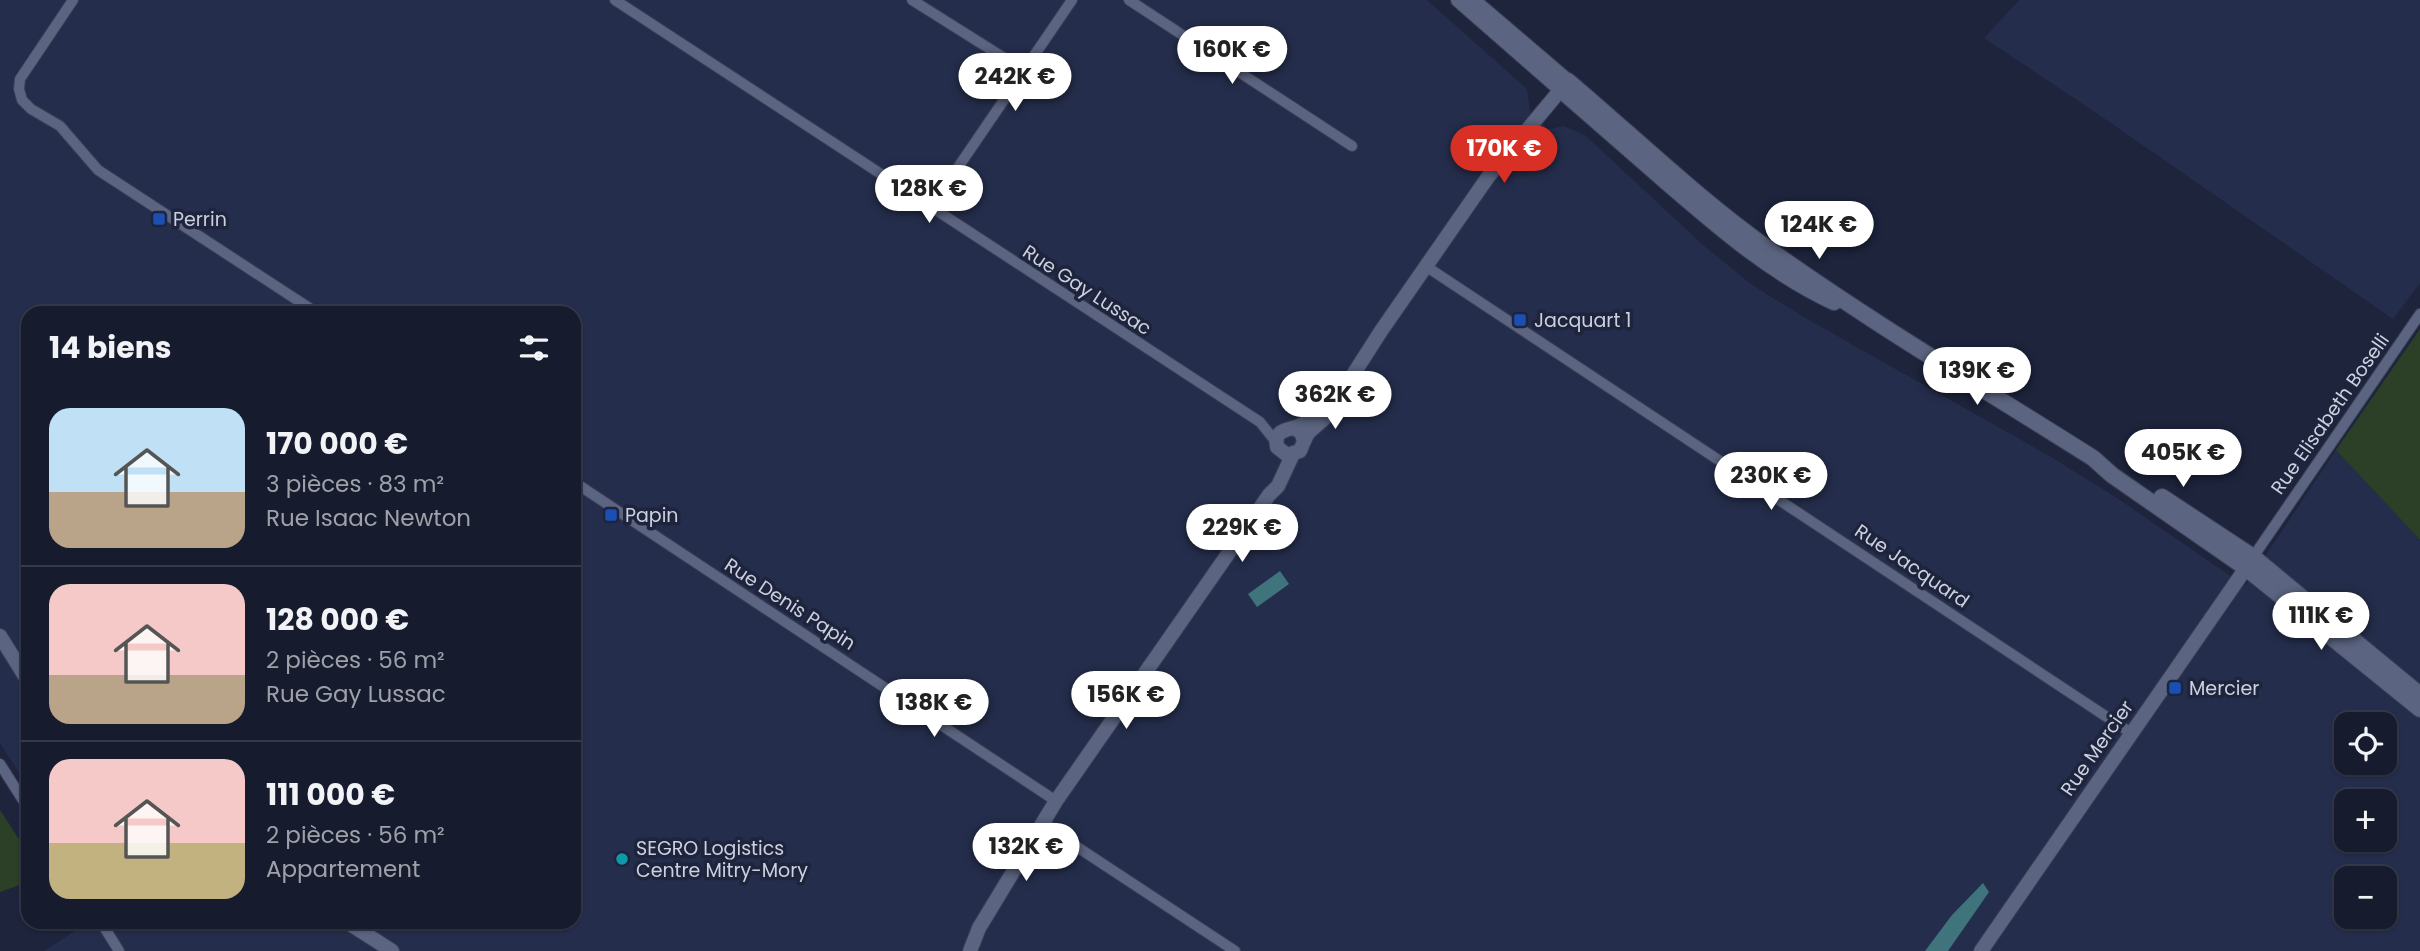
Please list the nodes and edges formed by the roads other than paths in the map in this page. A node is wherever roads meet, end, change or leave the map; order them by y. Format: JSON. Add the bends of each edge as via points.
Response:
{"nodes":[{"id":1,"x":73,"y":0,"type":"edge"},
{"id":2,"x":615,"y":0,"type":"edge"},
{"id":3,"x":912,"y":0,"type":"edge"},
{"id":4,"x":1072,"y":0,"type":"edge"},
{"id":5,"x":1129,"y":0,"type":"edge"},
{"id":6,"x":1458,"y":0,"type":"edge"},
{"id":7,"x":1473,"y":0,"type":"edge"},
{"id":8,"x":1025,"y":71,"type":"junction"},
{"id":9,"x":1565,"y":85,"type":"junction"},
{"id":10,"x":1352,"y":146,"type":"dead end"},
{"id":11,"x":931,"y":207,"type":"junction"},
{"id":12,"x":1427,"y":267,"type":"junction"},
{"id":13,"x":306,"y":306,"type":"edge"},
{"id":14,"x":2420,"y":314,"type":"edge"},
{"id":15,"x":1332,"y":404,"type":"junction"},
{"id":16,"x":1259,"y":422,"type":"junction"},
{"id":17,"x":1288,"y":428,"type":"junction"},
{"id":18,"x":1304,"y":442,"type":"junction"},
{"id":19,"x":1276,"y":445,"type":"junction"},
{"id":20,"x":1292,"y":456,"type":"junction"},
{"id":21,"x":581,"y":487,"type":"edge"},
{"id":22,"x":1269,"y":495,"type":"junction"},
{"id":23,"x":2250,"y":562,"type":"junction"},
{"id":24,"x":0,"y":636,"type":"edge"},
{"id":25,"x":21,"y":670,"type":"edge"},
{"id":26,"x":2420,"y":695,"type":"edge"},
{"id":27,"x":2420,"y":709,"type":"edge"},
{"id":28,"x":2131,"y":733,"type":"junction"},
{"id":29,"x":0,"y":764,"type":"edge"},
{"id":30,"x":21,"y":797,"type":"edge"},
{"id":31,"x":1056,"y":801,"type":"junction"},
{"id":32,"x":1043,"y":821,"type":"junction"},
{"id":33,"x":105,"y":929,"type":"edge"},
{"id":34,"x":358,"y":929,"type":"edge"},
{"id":35,"x":116,"y":949,"type":"edge"},
{"id":36,"x":392,"y":951,"type":"edge"},
{"id":37,"x":970,"y":951,"type":"edge"},
{"id":38,"x":1235,"y":951,"type":"edge"},
{"id":39,"x":1982,"y":951,"type":"edge"}],
"edges":[{"from":1,"to":13,"type":"street","via":[[20,79],[22,100],[60,126],[98,170]]},
{"from":2,"to":11,"type":"street","name":"Rue Gay Lussac"},
{"from":3,"to":8,"type":"street"},
{"from":4,"to":8,"type":"street"},
{"from":5,"to":10,"type":"street"},
{"from":6,"to":9,"type":"street"},
{"from":7,"to":9,"type":"street"},
{"from":8,"to":11,"type":"street"},
{"from":9,"to":12,"type":"street","via":[[1488,177]]},
{"from":9,"to":23,"type":"main road","via":[[1712,222],[1762,261],[1805,289],[1881,324],[2092,458],[2147,487]]},
{"from":11,"to":16,"type":"street","name":"Rue Gay Lussac"},
{"from":12,"to":15,"type":"street"},
{"from":12,"to":28,"type":"street","name":"Rue Jacquard"},
{"from":14,"to":23,"type":"street","name":"Rue Elisabeth Boselli"},
{"from":15,"to":17,"type":"street","via":[[1302,425]]},
{"from":15,"to":18,"type":"street"},
{"from":16,"to":17,"type":"street","name":"Rue Gay Lussac"},
{"from":16,"to":19,"type":"street","name":"Rue Gay Lussac"},
{"from":17,"to":18,"type":"street","via":[[1301,432]]},
{"from":17,"to":19,"type":"street","via":[[1277,436]]},
{"from":18,"to":20,"type":"street"},
{"from":19,"to":20,"type":"street"},
{"from":19,"to":22,"type":"street"},
{"from":20,"to":22,"type":"street","via":[[1279,486]]},
{"from":21,"to":31,"type":"street","name":"Rue Denis Papin"},
{"from":22,"to":31,"type":"street"},
{"from":23,"to":26,"type":"main road"},
{"from":23,"to":27,"type":"main road"},
{"from":23,"to":28,"type":"street","name":"Rue Mercier"},
{"from":24,"to":25,"type":"street"},
{"from":28,"to":39,"type":"street","name":"Rue Mercier"},
{"from":29,"to":30,"type":"street"},
{"from":31,"to":32,"type":"street"},
{"from":32,"to":37,"type":"street"},
{"from":32,"to":38,"type":"street"},
{"from":33,"to":35,"type":"street"},
{"from":34,"to":36,"type":"street"}]}
